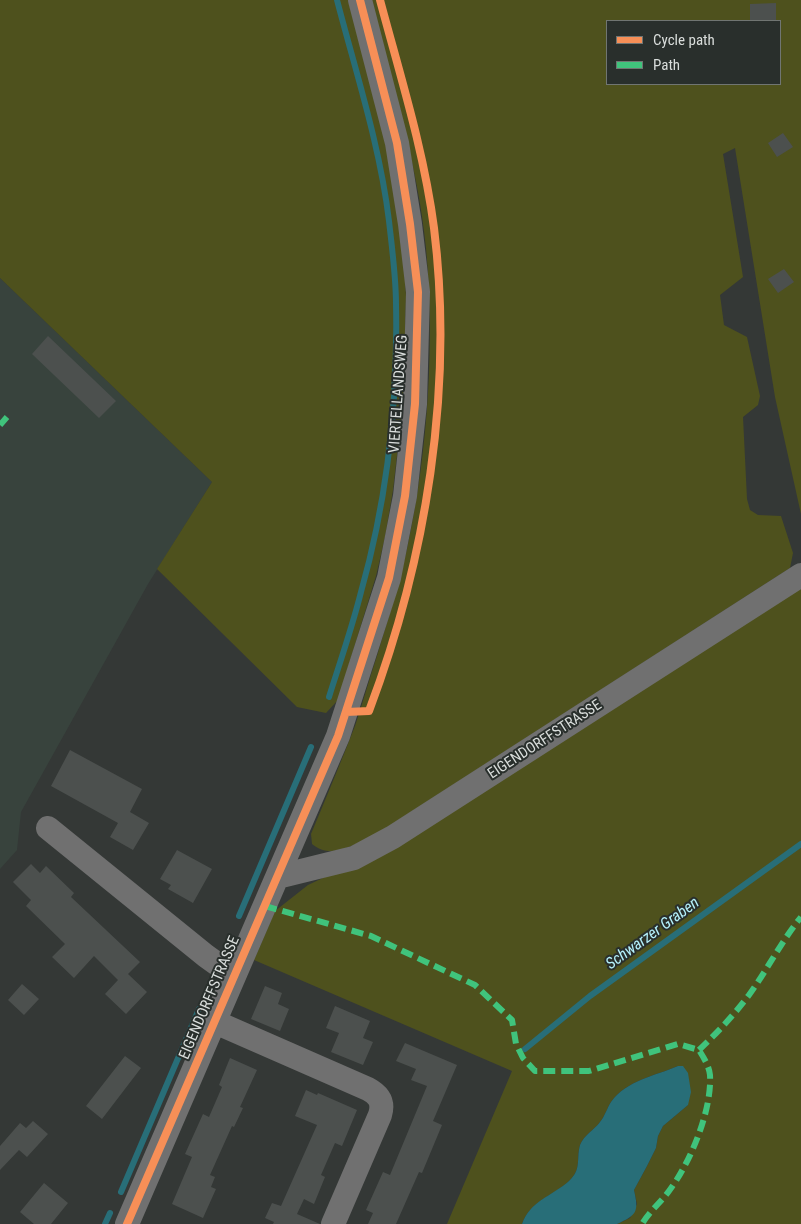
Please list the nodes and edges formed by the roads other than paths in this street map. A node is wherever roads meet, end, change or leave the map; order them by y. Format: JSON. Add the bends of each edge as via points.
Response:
{"nodes":[{"id":1,"x":360,"y":0,"type":"edge"},
{"id":2,"x":801,"y":575,"type":"edge"},
{"id":3,"x":318,"y":782,"type":"joint"},
{"id":4,"x":48,"y":828,"type":"dead end"},
{"id":5,"x":277,"y":877,"type":"junction"},
{"id":6,"x":234,"y":976,"type":"junction"},
{"id":7,"x":215,"y":1022,"type":"junction"},
{"id":8,"x":128,"y":1224,"type":"edge"},
{"id":9,"x":333,"y":1224,"type":"edge"}],
"edges":[{"from":1,"to":3,"type":"street","name":"VIERTELLANDSWEG","via":[[397,143],[410,224],[418,292],[415,404],[405,496],[389,578],[346,712]]},
{"from":2,"to":5,"type":"street","name":"EIGENDORFFSTRASSE","via":[[393,837],[354,858]]},
{"from":3,"to":5,"type":"street","name":"EIGENDORFFSTRASSE"},
{"from":4,"to":6,"type":"street","name":"EIGENDORFFSTRASSE"},
{"from":5,"to":6,"type":"street","name":"EIGENDORFFSTRASSE"},
{"from":6,"to":7,"type":"street","name":"EIGENDORFFSTRASSE"},
{"from":7,"to":8,"type":"street","name":"EIGENDORFFSTRASSE"},
{"from":7,"to":9,"type":"street","via":[[368,1089],[380,1099],[380,1115]]}]}
